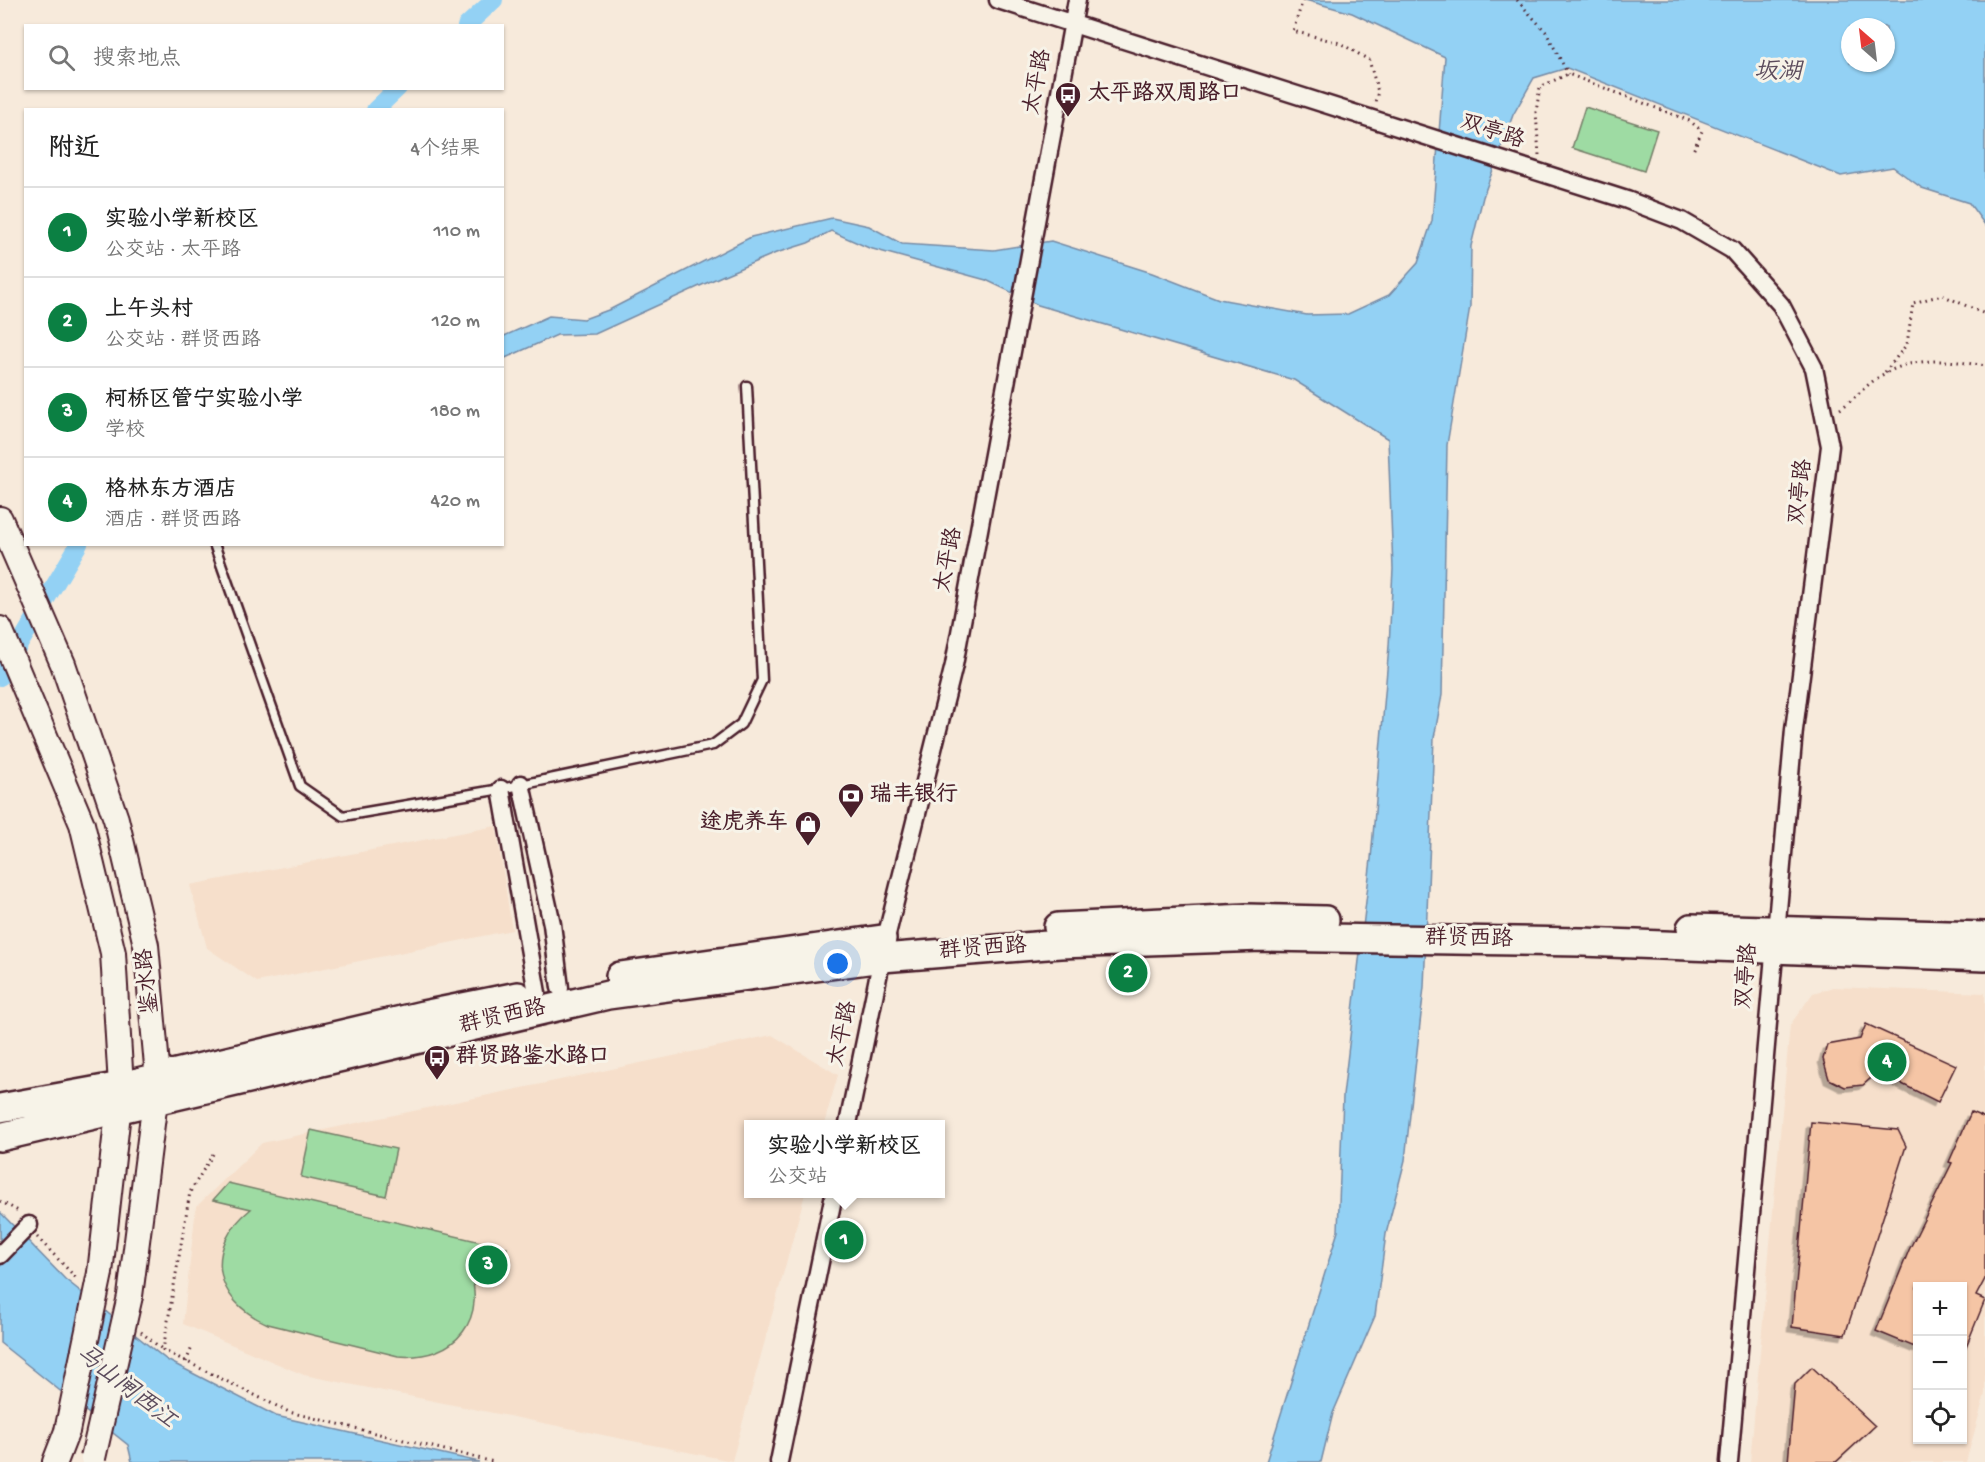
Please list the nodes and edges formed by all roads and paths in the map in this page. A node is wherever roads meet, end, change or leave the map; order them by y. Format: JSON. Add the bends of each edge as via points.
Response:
{"nodes":[{"id":1,"x":998,"y":0,"type":"edge"},
{"id":2,"x":1077,"y":0,"type":"edge"},
{"id":3,"x":1304,"y":0,"type":"edge"},
{"id":4,"x":1517,"y":0,"type":"edge"},
{"id":5,"x":1073,"y":24,"type":"junction"},
{"id":6,"x":1568,"y":74,"type":"junction"},
{"id":7,"x":1370,"y":118,"type":"junction"},
{"id":8,"x":1692,"y":153,"type":"dead end"},
{"id":9,"x":1540,"y":172,"type":"junction"},
{"id":10,"x":1985,"y":314,"type":"edge"},
{"id":11,"x":1985,"y":366,"type":"edge"},
{"id":12,"x":1884,"y":373,"type":"junction"},
{"id":13,"x":747,"y":386,"type":"dead end"},
{"id":14,"x":1825,"y":419,"type":"junction"},
{"id":15,"x":0,"y":519,"type":"edge"},
{"id":16,"x":215,"y":546,"type":"edge"},
{"id":17,"x":0,"y":628,"type":"edge"},
{"id":18,"x":521,"y":784,"type":"junction"},
{"id":19,"x":501,"y":789,"type":"junction"},
{"id":20,"x":1985,"y":936,"type":"edge"},
{"id":21,"x":1773,"y":939,"type":"junction"},
{"id":22,"x":884,"y":948,"type":"junction"},
{"id":23,"x":1985,"y":957,"type":"edge"},
{"id":24,"x":548,"y":990,"type":"junction"},
{"id":25,"x":156,"y":1090,"type":"junction"},
{"id":26,"x":119,"y":1099,"type":"junction"},
{"id":27,"x":0,"y":1108,"type":"edge"},
{"id":28,"x":849,"y":1120,"type":"edge"},
{"id":29,"x":0,"y":1137,"type":"edge"},
{"id":30,"x":213,"y":1154,"type":"dead end"},
{"id":31,"x":833,"y":1198,"type":"edge"},
{"id":32,"x":29,"y":1225,"type":"dead end"},
{"id":33,"x":0,"y":1255,"type":"edge"},
{"id":34,"x":192,"y":1347,"type":"dead end"},
{"id":35,"x":186,"y":1362,"type":"junction"},
{"id":36,"x":92,"y":1460,"type":"edge"},
{"id":37,"x":55,"y":1462,"type":"edge"},
{"id":38,"x":494,"y":1462,"type":"edge"},
{"id":39,"x":780,"y":1462,"type":"edge"},
{"id":40,"x":1729,"y":1462,"type":"edge"}],
"edges":[{"from":1,"to":5,"type":"street","name":"双亭路"},
{"from":2,"to":5,"type":"street","name":"太平路"},
{"from":3,"to":7,"type":"path","via":[[1293,31],[1340,43],[1369,60],[1378,92]]},
{"from":4,"to":6,"type":"path","via":[[1546,32]]},
{"from":5,"to":7,"type":"street","name":"双亭路"},
{"from":5,"to":22,"type":"street","name":"太平路","via":[[954,665]]},
{"from":6,"to":8,"type":"path","via":[[1690,121],[1702,131]]},
{"from":6,"to":9,"type":"path","via":[[1540,87],[1536,112]]},
{"from":7,"to":9,"type":"street","name":"双亭路"},
{"from":9,"to":14,"type":"street","name":"双亭路","via":[[1682,221],[1732,250],[1781,305],[1814,368]]},
{"from":10,"to":12,"type":"path","via":[[1942,295],[1913,303],[1906,344]]},
{"from":11,"to":12,"type":"path","via":[[1941,359]]},
{"from":12,"to":14,"type":"path"},
{"from":13,"to":18,"type":"lane","via":[[762,680],[741,724],[713,745]]},
{"from":14,"to":21,"type":"street","name":"双亭路","via":[[1830,446],[1794,730]]},
{"from":15,"to":25,"type":"street","name":"鉴水路","via":[[63,664],[116,819],[146,945]]},
{"from":16,"to":19,"type":"lane","via":[[300,786],[343,816]]},
{"from":17,"to":26,"type":"street","name":"鉴水路","via":[[82,824],[113,953]]},
{"from":18,"to":19,"type":"lane"},
{"from":18,"to":24,"type":"street","via":[[552,924]]},
{"from":19,"to":24,"type":"street"},
{"from":20,"to":21,"type":"main road","name":"群贤西路"},
{"from":21,"to":22,"type":"main road","name":"群贤西路","via":[[1359,929],[1247,918],[1109,923]]},
{"from":21,"to":23,"type":"main road","name":"群贤西路"},
{"from":21,"to":40,"type":"street","name":"双亭路"},
{"from":22,"to":24,"type":"main road","name":"群贤西路","via":[[657,969]]},
{"from":22,"to":25,"type":"main road","name":"群贤西路","via":[[609,995]]},
{"from":22,"to":28,"type":"street","name":"太平路"},
{"from":24,"to":25,"type":"main road","name":"群贤西路","via":[[423,1015]]},
{"from":25,"to":26,"type":"main road","name":"群贤西路"},
{"from":25,"to":36,"type":"street","name":"鉴水路","bridge":true,"via":[[130,1296]]},
{"from":26,"to":27,"type":"main road","name":"群贤西路"},
{"from":26,"to":29,"type":"main road","name":"群贤西路"},
{"from":26,"to":37,"type":"street","name":"鉴水路","bridge":true,"via":[[100,1273],[67,1431]]},
{"from":30,"to":35,"type":"path","via":[[190,1192],[163,1350]]},
{"from":31,"to":39,"type":"street"},
{"from":32,"to":33,"type":"street"},
{"from":34,"to":35,"type":"path"},
{"from":35,"to":38,"type":"path","via":[[289,1412]]}]}
